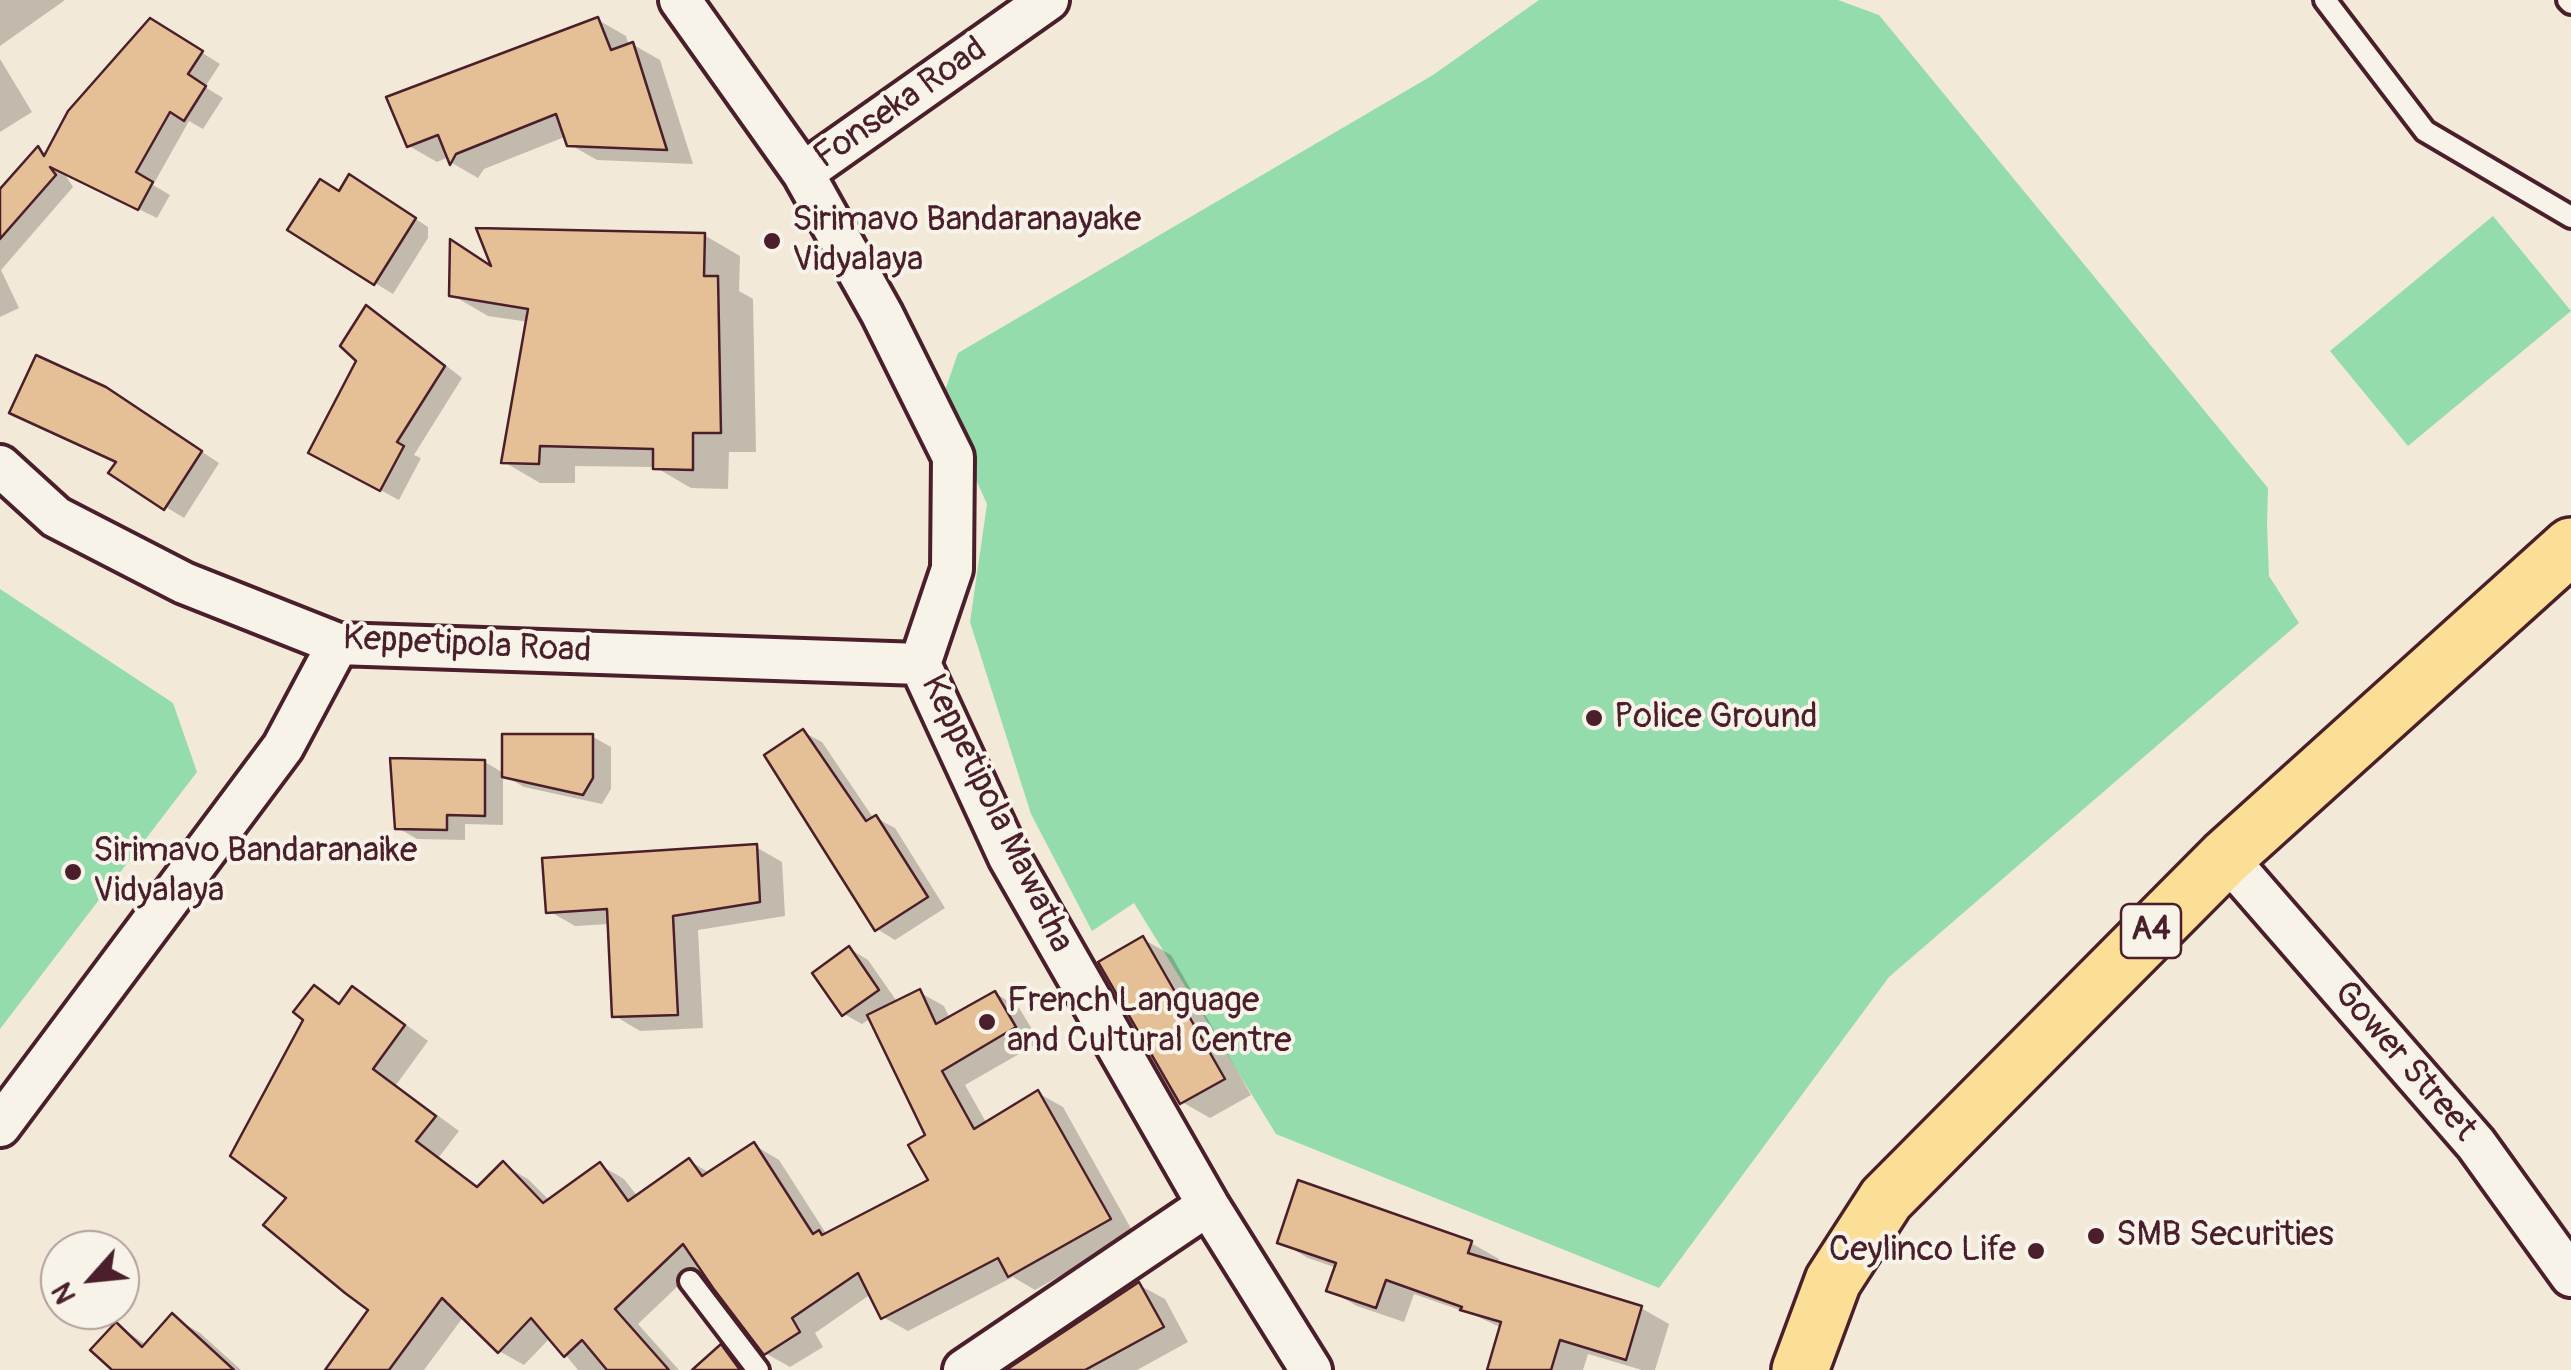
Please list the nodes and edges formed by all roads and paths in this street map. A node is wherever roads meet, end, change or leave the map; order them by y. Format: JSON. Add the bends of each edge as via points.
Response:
{"nodes":[{"id":1,"x":680,"y":0,"type":"edge"},
{"id":2,"x":1048,"y":0,"type":"edge"},
{"id":3,"x":2326,"y":0,"type":"edge"},
{"id":4,"x":803,"y":173,"type":"junction"},
{"id":5,"x":2571,"y":217,"type":"edge"},
{"id":6,"x":0,"y":466,"type":"edge"},
{"id":7,"x":2571,"y":546,"type":"edge"},
{"id":8,"x":338,"y":644,"type":"junction"},
{"id":9,"x":920,"y":664,"type":"junction"},
{"id":10,"x":2226,"y":857,"type":"junction"},
{"id":11,"x":0,"y":1126,"type":"edge"},
{"id":12,"x":1208,"y":1205,"type":"junction"},
{"id":13,"x":2568,"y":1266,"type":"edge"},
{"id":14,"x":690,"y":1281,"type":"dead end"},
{"id":15,"x":1806,"y":1367,"type":"edge"},
{"id":16,"x":758,"y":1370,"type":"edge"},
{"id":17,"x":964,"y":1370,"type":"edge"},
{"id":18,"x":1312,"y":1370,"type":"edge"}],
"edges":[{"from":1,"to":4,"type":"street","name":"Keppetipola Mawatha"},
{"from":2,"to":4,"type":"street","name":"Fonseka Road"},
{"from":3,"to":5,"type":"lane","via":[[2425,131]]},
{"from":4,"to":9,"type":"street","name":"Keppetipola Mawatha","via":[[953,457],[952,569]]},
{"from":6,"to":8,"type":"street","name":"Keppetipola Road","via":[[56,517],[184,582]]},
{"from":7,"to":10,"type":"highway","number":"A4"},
{"from":8,"to":9,"type":"street","name":"Keppetipola Road"},
{"from":8,"to":11,"type":"street","via":[[283,747]]},
{"from":9,"to":12,"type":"street","name":"Keppetipola Mawatha","via":[[1009,857]]},
{"from":10,"to":13,"type":"street","name":"Gower Street","via":[[2476,1144]]},
{"from":10,"to":15,"type":"highway","number":"A4","via":[[1886,1199],[1833,1281]]},
{"from":12,"to":17,"type":"street"},
{"from":12,"to":18,"type":"street","name":"Keppetipola Mawatha"},
{"from":14,"to":16,"type":"lane"}]}
